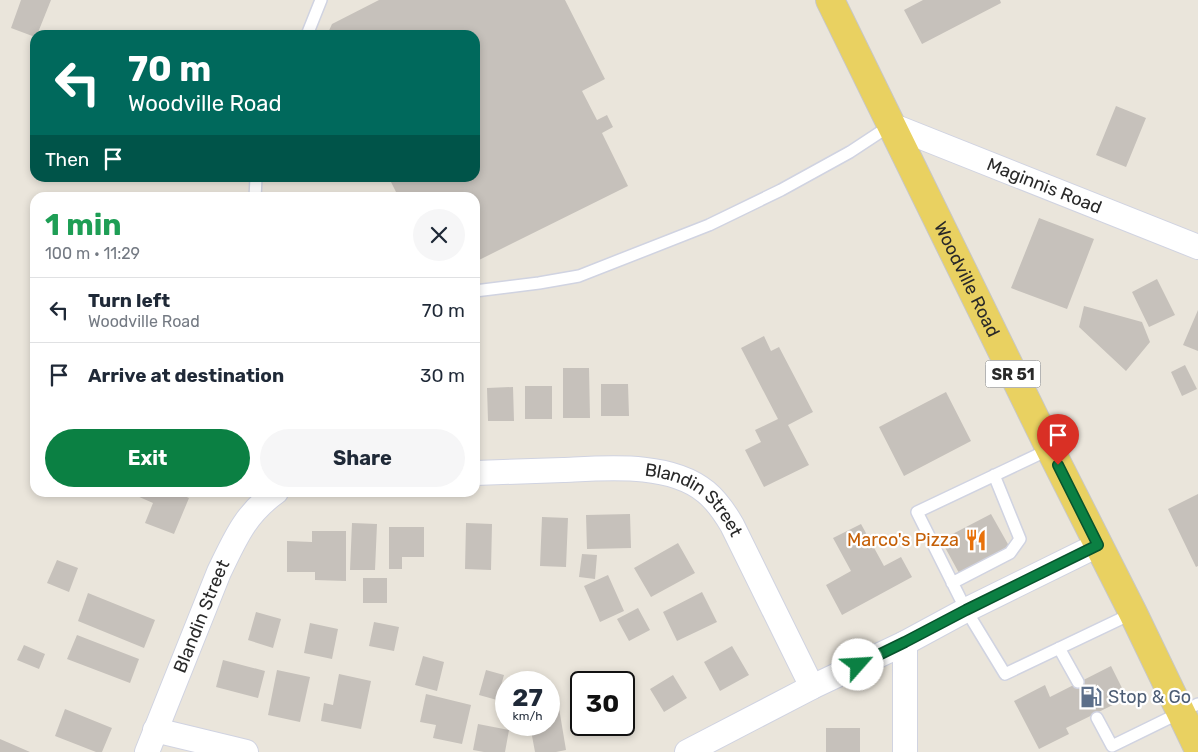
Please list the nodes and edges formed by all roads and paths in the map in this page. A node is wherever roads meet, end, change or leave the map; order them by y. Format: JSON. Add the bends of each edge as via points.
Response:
{"nodes":[{"id":1,"x":320,"y":0,"type":"edge"},
{"id":2,"x":830,"y":0,"type":"edge"},
{"id":3,"x":309,"y":30,"type":"edge"},
{"id":4,"x":891,"y":125,"type":"junction"},
{"id":5,"x":1198,"y":247,"type":"edge"},
{"id":6,"x":480,"y":290,"type":"edge"},
{"id":7,"x":1050,"y":449,"type":"junction"},
{"id":8,"x":480,"y":473,"type":"edge"},
{"id":9,"x":994,"y":476,"type":"junction"},
{"id":10,"x":269,"y":497,"type":"edge"},
{"id":11,"x":1098,"y":545,"type":"junction"},
{"id":12,"x":952,"y":582,"type":"junction"},
{"id":13,"x":966,"y":610,"type":"junction"},
{"id":14,"x":1132,"y":613,"type":"junction"},
{"id":15,"x":905,"y":642,"type":"junction"},
{"id":16,"x":1059,"y":648,"type":"junction"},
{"id":17,"x":1078,"y":682,"type":"dead end"},
{"id":18,"x":812,"y":687,"type":"junction"},
{"id":19,"x":1189,"y":708,"type":"edge"},
{"id":20,"x":1097,"y":718,"type":"dead end"},
{"id":21,"x":155,"y":730,"type":"junction"},
{"id":22,"x":1198,"y":748,"type":"edge"},
{"id":23,"x":1114,"y":749,"type":"edge"},
{"id":24,"x":147,"y":752,"type":"edge"},
{"id":25,"x":246,"y":752,"type":"edge"},
{"id":26,"x":687,"y":752,"type":"edge"},
{"id":27,"x":905,"y":752,"type":"edge"}],
"edges":[{"from":1,"to":3,"type":"lane"},
{"from":2,"to":4,"type":"main road","name":"Woodville Road","number":"SR 51"},
{"from":4,"to":5,"type":"street","name":"Maginnis Road"},
{"from":4,"to":6,"type":"lane","via":[[781,190],[701,228],[579,276]]},
{"from":4,"to":7,"type":"main road","name":"Woodville Road","number":"SR 51"},
{"from":7,"to":9,"type":"lane"},
{"from":7,"to":11,"type":"main road","name":"Woodville Road","number":"SR 51"},
{"from":8,"to":18,"type":"street","name":"Blandin Street","via":[[649,470],[672,475],[705,491],[720,505],[732,525]]},
{"from":9,"to":12,"type":"lane","via":[[1020,539],[1010,553]]},
{"from":9,"to":12,"type":"lane","via":[[917,512]]},
{"from":10,"to":21,"type":"street","name":"Blandin Street","via":[[240,529],[219,572]]},
{"from":11,"to":13,"type":"street"},
{"from":11,"to":14,"type":"main road","name":"Woodville Road","number":"SR 51"},
{"from":12,"to":13,"type":"lane"},
{"from":13,"to":15,"type":"street"},
{"from":13,"to":16,"type":"lane","via":[[1005,674]]},
{"from":14,"to":16,"type":"lane"},
{"from":14,"to":19,"type":"main road","name":"Woodville Road","number":"SR 51"},
{"from":15,"to":18,"type":"street"},
{"from":15,"to":27,"type":"street"},
{"from":16,"to":17,"type":"lane"},
{"from":18,"to":26,"type":"street"},
{"from":19,"to":22,"type":"main road","name":"Woodville Road","number":"SR 51"},
{"from":19,"to":23,"type":"lane"},
{"from":20,"to":23,"type":"lane"},
{"from":21,"to":24,"type":"street","name":"Blandin Street"},
{"from":21,"to":25,"type":"street"}]}
